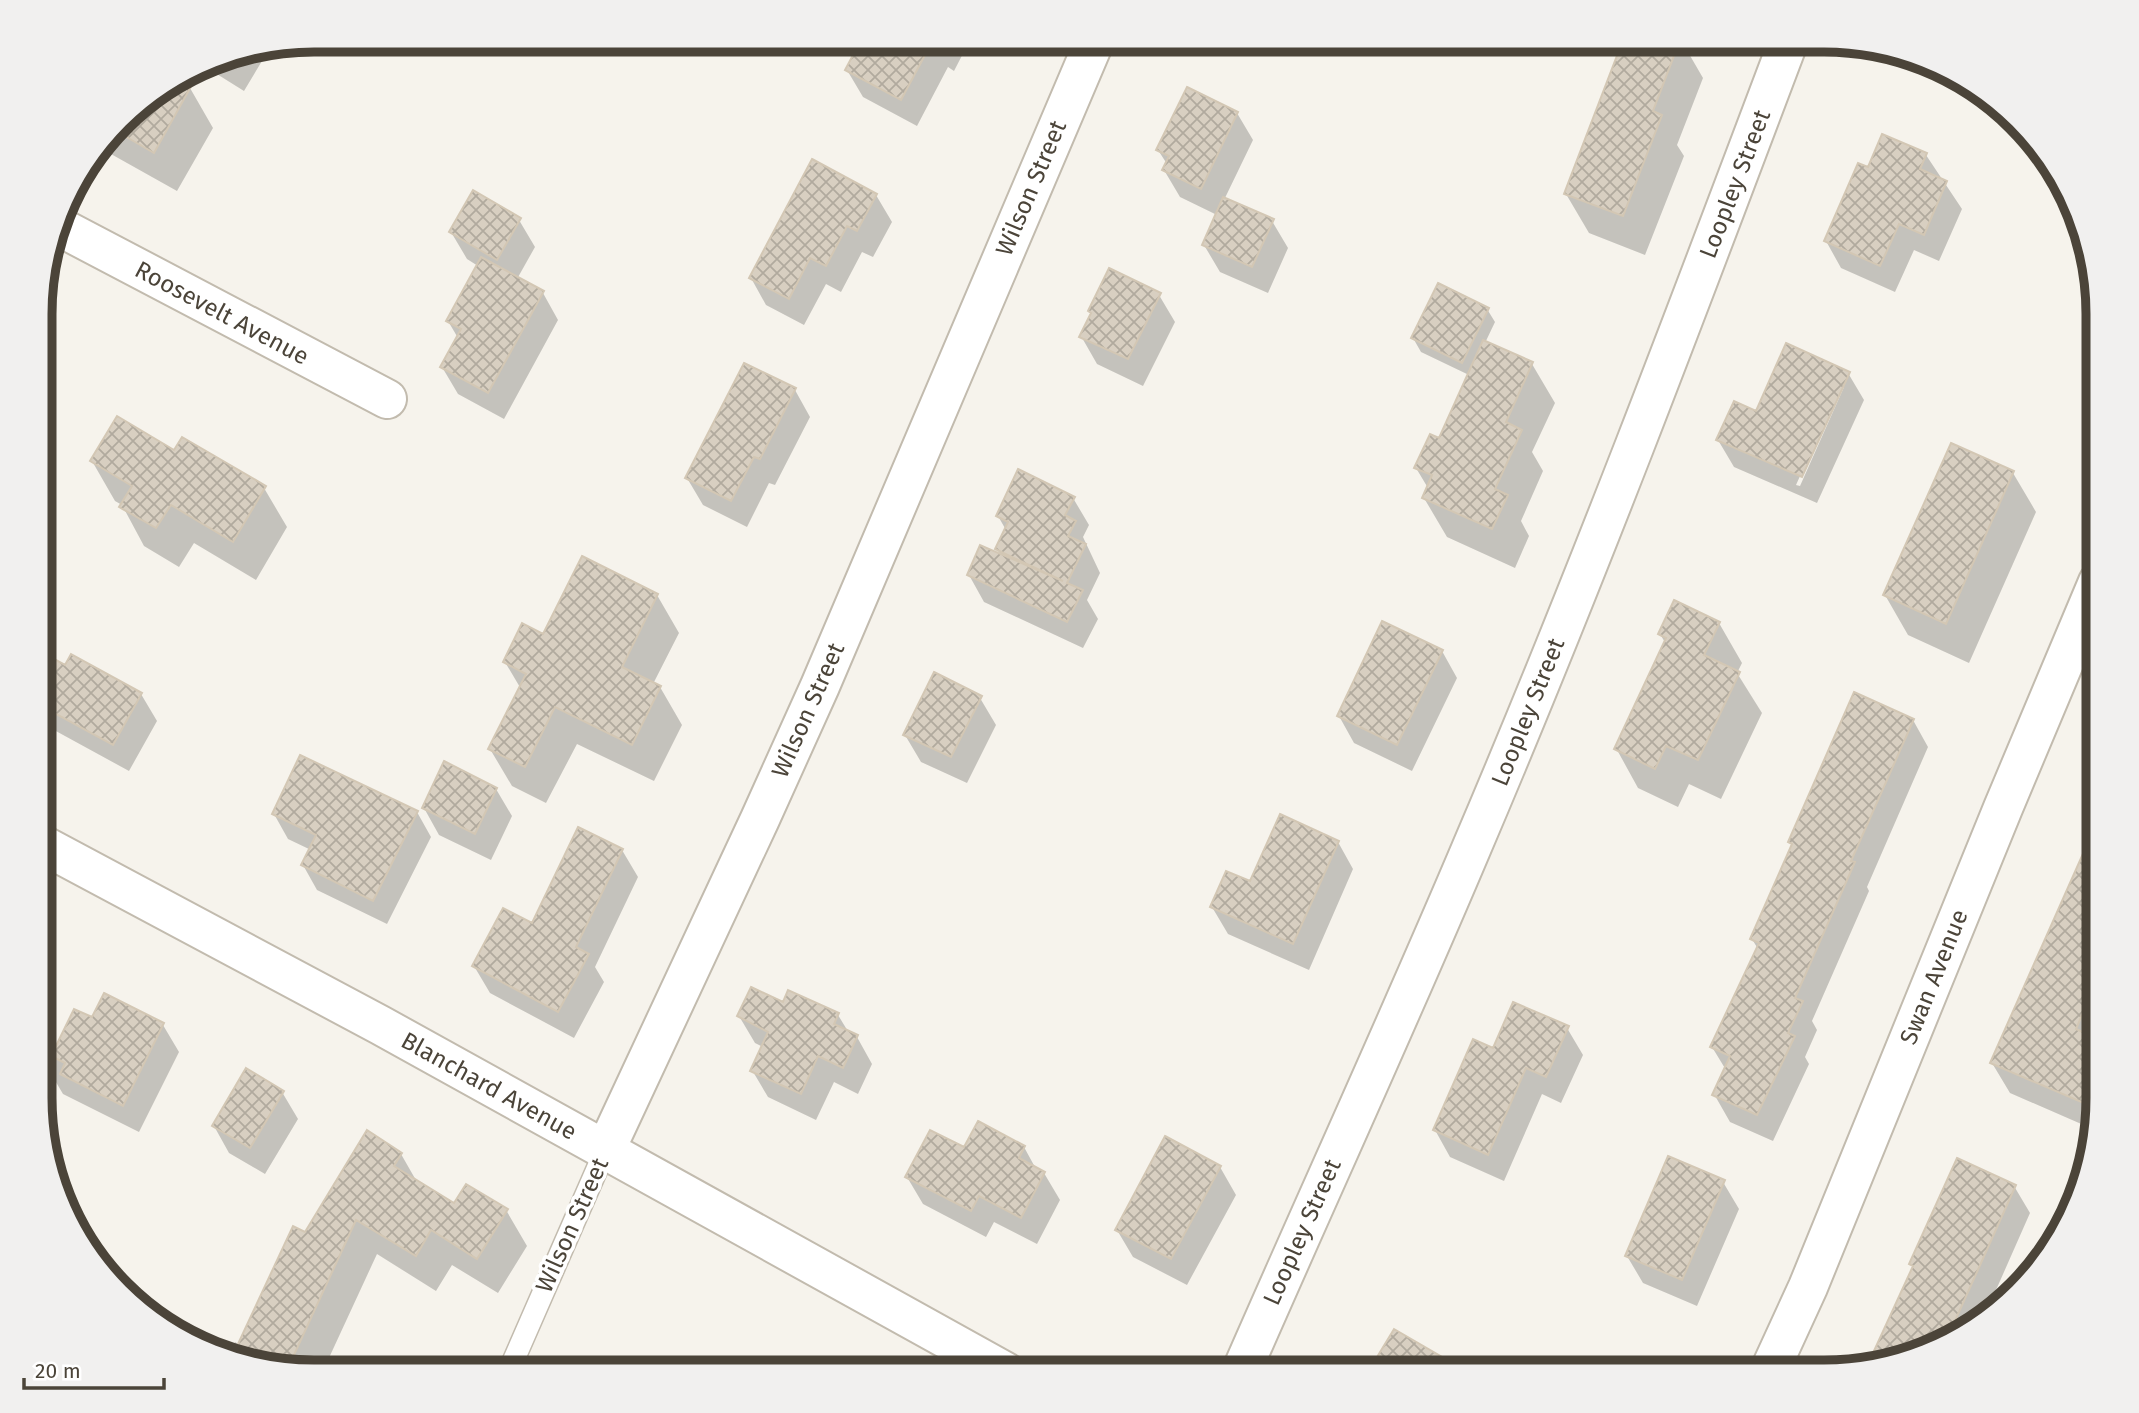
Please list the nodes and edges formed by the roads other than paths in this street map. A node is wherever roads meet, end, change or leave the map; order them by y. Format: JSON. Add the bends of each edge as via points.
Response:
{"nodes":[{"id":1,"x":1090,"y":52,"type":"edge"},
{"id":2,"x":1784,"y":52,"type":"edge"},
{"id":3,"x":66,"y":230,"type":"edge"},
{"id":4,"x":387,"y":399,"type":"dead end"},
{"id":5,"x":2086,"y":611,"type":"edge"},
{"id":6,"x":52,"y":850,"type":"edge"},
{"id":7,"x":604,"y":1152,"type":"junction"},
{"id":8,"x":514,"y":1360,"type":"edge"},
{"id":9,"x":982,"y":1360,"type":"edge"},
{"id":10,"x":1246,"y":1360,"type":"edge"},
{"id":11,"x":1775,"y":1360,"type":"edge"}],
"edges":[{"from":1,"to":7,"type":"street","name":"Wilson Street","via":[[820,687]]},
{"from":2,"to":10,"type":"street","name":"Loopley Street","via":[[1643,425],[1476,837]]},
{"from":3,"to":4,"type":"street","name":"Roosevelt Avenue"},
{"from":5,"to":11,"type":"street","name":"Swan Avenue"},
{"from":6,"to":7,"type":"street","name":"Blanchard Avenue","via":[[380,1024]]},
{"from":7,"to":8,"type":"lane","name":"Wilson Street"},
{"from":7,"to":9,"type":"street","name":"Blanchard Avenue"}]}
